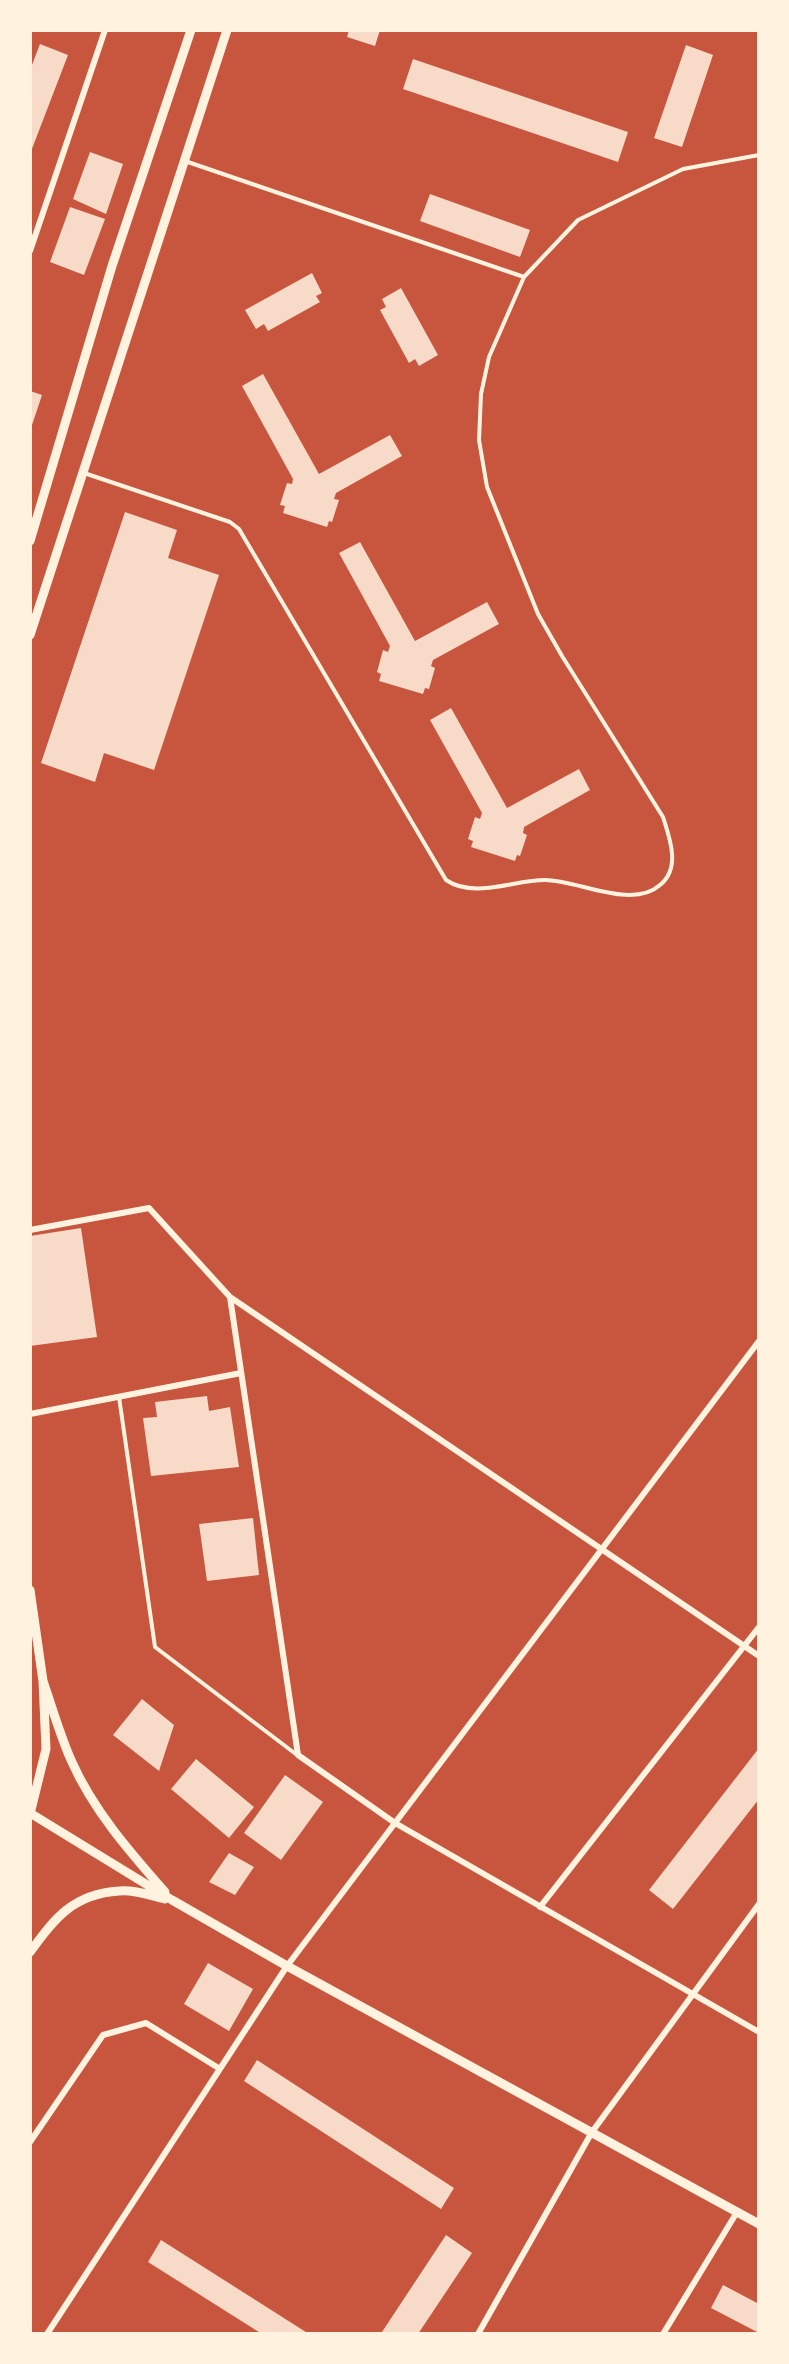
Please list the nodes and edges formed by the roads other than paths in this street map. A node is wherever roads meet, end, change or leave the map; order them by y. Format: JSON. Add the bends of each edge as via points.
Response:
{"nodes":[{"id":1,"x":105,"y":30,"type":"edge"},
{"id":2,"x":191,"y":30,"type":"edge"},
{"id":3,"x":227,"y":30,"type":"edge"},
{"id":4,"x":759,"y":155,"type":"edge"},
{"id":5,"x":184,"y":160,"type":"junction"},
{"id":6,"x":30,"y":251,"type":"edge"},
{"id":7,"x":524,"y":277,"type":"junction"},
{"id":8,"x":84,"y":473,"type":"junction"},
{"id":9,"x":30,"y":541,"type":"edge"},
{"id":10,"x":30,"y":635,"type":"edge"},
{"id":11,"x":30,"y":1230,"type":"edge"},
{"id":12,"x":230,"y":1297,"type":"junction"},
{"id":13,"x":759,"y":1341,"type":"edge"},
{"id":14,"x":241,"y":1373,"type":"junction"},
{"id":15,"x":119,"y":1396,"type":"junction"},
{"id":16,"x":30,"y":1414,"type":"edge"},
{"id":17,"x":602,"y":1550,"type":"junction"},
{"id":18,"x":30,"y":1590,"type":"edge"},
{"id":19,"x":759,"y":1627,"type":"edge"},
{"id":20,"x":744,"y":1646,"type":"junction"},
{"id":21,"x":759,"y":1656,"type":"edge"},
{"id":22,"x":43,"y":1681,"type":"junction"},
{"id":23,"x":298,"y":1755,"type":"junction"},
{"id":24,"x":30,"y":1813,"type":"edge"},
{"id":25,"x":395,"y":1823,"type":"junction"},
{"id":26,"x":172,"y":1900,"type":"junction"},
{"id":27,"x":759,"y":1904,"type":"edge"},
{"id":28,"x":540,"y":1907,"type":"junction"},
{"id":29,"x":30,"y":1952,"type":"edge"},
{"id":30,"x":287,"y":1966,"type":"junction"},
{"id":31,"x":691,"y":1994,"type":"junction"},
{"id":32,"x":759,"y":2032,"type":"edge"},
{"id":33,"x":220,"y":2069,"type":"junction"},
{"id":34,"x":592,"y":2132,"type":"junction"},
{"id":35,"x":30,"y":2142,"type":"edge"},
{"id":36,"x":736,"y":2212,"type":"junction"},
{"id":37,"x":759,"y":2224,"type":"edge"},
{"id":38,"x":47,"y":2334,"type":"edge"},
{"id":39,"x":478,"y":2334,"type":"edge"},
{"id":40,"x":663,"y":2334,"type":"edge"}],
"edges":[{"from":1,"to":6,"type":"street"},
{"from":2,"to":9,"type":"street","via":[[112,266]]},
{"from":3,"to":5,"type":"street"},
{"from":4,"to":7,"type":"lane","via":[[683,169],[578,220]]},
{"from":5,"to":7,"type":"lane"},
{"from":5,"to":8,"type":"street"},
{"from":7,"to":8,"type":"lane","via":[[489,357],[481,394],[478,440],[487,487],[538,614],[663,817],[672,845],[672,865],[666,880],[654,890],[629,895],[546,880],[465,889],[446,880],[239,529],[230,522]]},
{"from":8,"to":10,"type":"street"},
{"from":11,"to":12,"type":"street","via":[[149,1208]]},
{"from":12,"to":14,"type":"street"},
{"from":12,"to":17,"type":"street"},
{"from":13,"to":17,"type":"street"},
{"from":14,"to":15,"type":"street"},
{"from":14,"to":23,"type":"street"},
{"from":15,"to":16,"type":"street"},
{"from":15,"to":23,"type":"lane","via":[[155,1647]]},
{"from":17,"to":20,"type":"street"},
{"from":17,"to":25,"type":"street"},
{"from":18,"to":22,"type":"street"},
{"from":19,"to":20,"type":"street"},
{"from":20,"to":21,"type":"street"},
{"from":20,"to":28,"type":"street"},
{"from":22,"to":24,"type":"street","via":[[46,1749]]},
{"from":22,"to":26,"type":"street","via":[[70,1760],[88,1794],[120,1840]]},
{"from":23,"to":25,"type":"street"},
{"from":24,"to":26,"type":"street"},
{"from":25,"to":28,"type":"street"},
{"from":25,"to":30,"type":"street"},
{"from":26,"to":29,"type":"street","via":[[120,1890],[87,1898],[62,1911]]},
{"from":26,"to":30,"type":"street"},
{"from":27,"to":31,"type":"street"},
{"from":28,"to":31,"type":"street"},
{"from":30,"to":33,"type":"street"},
{"from":30,"to":34,"type":"street"},
{"from":31,"to":32,"type":"street"},
{"from":31,"to":34,"type":"street"},
{"from":33,"to":35,"type":"street","via":[[146,2022],[103,2035]]},
{"from":33,"to":38,"type":"street"},
{"from":34,"to":36,"type":"street"},
{"from":34,"to":39,"type":"street"},
{"from":36,"to":37,"type":"street"},
{"from":36,"to":40,"type":"street"}]}
